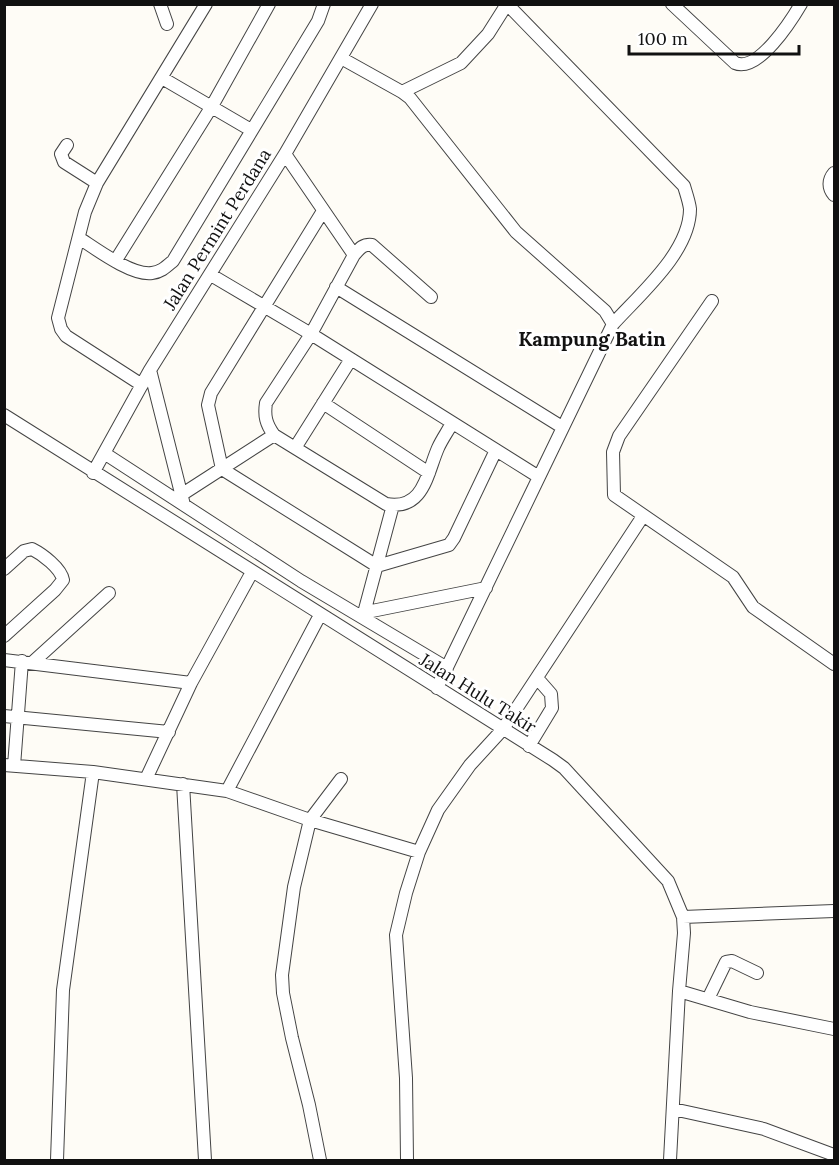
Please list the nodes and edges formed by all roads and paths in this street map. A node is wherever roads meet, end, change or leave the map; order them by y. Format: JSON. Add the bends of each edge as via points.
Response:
{"nodes":[{"id":1,"x":160,"y":4,"type":"edge"},
{"id":2,"x":206,"y":4,"type":"edge"},
{"id":3,"x":269,"y":4,"type":"edge"},
{"id":4,"x":324,"y":4,"type":"edge"},
{"id":5,"x":372,"y":4,"type":"edge"},
{"id":6,"x":507,"y":4,"type":"edge"},
{"id":7,"x":801,"y":4,"type":"edge"},
{"id":8,"x":678,"y":7,"type":"edge"},
{"id":9,"x":167,"y":24,"type":"dead end"},
{"id":10,"x":341,"y":58,"type":"junction"},
{"id":11,"x":162,"y":78,"type":"junction"},
{"id":12,"x":402,"y":92,"type":"junction"},
{"id":13,"x":212,"y":106,"type":"junction"},
{"id":14,"x":251,"y":130,"type":"junction"},
{"id":15,"x":67,"y":145,"type":"dead end"},
{"id":16,"x":285,"y":154,"type":"junction"},
{"id":17,"x":834,"y":173,"type":"edge"},
{"id":18,"x":97,"y":183,"type":"junction"},
{"id":19,"x":834,"y":195,"type":"edge"},
{"id":20,"x":323,"y":211,"type":"junction"},
{"id":21,"x":79,"y":238,"type":"junction"},
{"id":22,"x":354,"y":255,"type":"junction"},
{"id":23,"x":116,"y":260,"type":"junction"},
{"id":24,"x":211,"y":274,"type":"junction"},
{"id":25,"x":336,"y":287,"type":"junction"},
{"id":26,"x":431,"y":297,"type":"dead end"},
{"id":27,"x":712,"y":301,"type":"dead end"},
{"id":28,"x":265,"y":307,"type":"junction"},
{"id":29,"x":613,"y":324,"type":"junction"},
{"id":30,"x":310,"y":334,"type":"junction"},
{"id":31,"x":351,"y":359,"type":"junction"},
{"id":32,"x":150,"y":370,"type":"junction"},
{"id":33,"x":142,"y":385,"type":"junction"},
{"id":34,"x":323,"y":403,"type":"junction"},
{"id":35,"x":4,"y":416,"type":"edge"},
{"id":36,"x":453,"y":423,"type":"junction"},
{"id":37,"x":562,"y":427,"type":"junction"},
{"id":38,"x":274,"y":435,"type":"junction"},
{"id":39,"x":295,"y":448,"type":"junction"},
{"id":40,"x":496,"y":450,"type":"junction"},
{"id":41,"x":104,"y":453,"type":"junction"},
{"id":42,"x":222,"y":469,"type":"junction"},
{"id":43,"x":93,"y":473,"type":"junction"},
{"id":44,"x":429,"y":473,"type":"junction"},
{"id":45,"x":539,"y":477,"type":"junction"},
{"id":46,"x":182,"y":500,"type":"junction"},
{"id":47,"x":393,"y":505,"type":"junction"},
{"id":48,"x":643,"y":516,"type":"junction"},
{"id":49,"x":377,"y":566,"type":"junction"},
{"id":50,"x":4,"y":569,"type":"edge"},
{"id":51,"x":252,"y":573,"type":"junction"},
{"id":52,"x":486,"y":588,"type":"junction"},
{"id":53,"x":109,"y":593,"type":"dead end"},
{"id":54,"x":360,"y":613,"type":"junction"},
{"id":55,"x":320,"y":615,"type":"junction"},
{"id":56,"x":4,"y":636,"type":"edge"},
{"id":57,"x":4,"y":660,"type":"edge"},
{"id":58,"x":28,"y":662,"type":"junction"},
{"id":59,"x":834,"y":664,"type":"edge"},
{"id":60,"x":447,"y":668,"type":"junction"},
{"id":61,"x":537,"y":678,"type":"junction"},
{"id":62,"x":191,"y":683,"type":"junction"},
{"id":63,"x":437,"y":688,"type":"junction"},
{"id":64,"x":4,"y":716,"type":"edge"},
{"id":65,"x":18,"y":718,"type":"junction"},
{"id":66,"x":503,"y":729,"type":"junction"},
{"id":67,"x":169,"y":732,"type":"junction"},
{"id":68,"x":529,"y":746,"type":"junction"},
{"id":69,"x":9,"y":765,"type":"edge"},
{"id":70,"x":93,"y":772,"type":"junction"},
{"id":71,"x":146,"y":779,"type":"junction"},
{"id":72,"x":341,"y":779,"type":"dead end"},
{"id":73,"x":183,"y":784,"type":"junction"},
{"id":74,"x":227,"y":791,"type":"junction"},
{"id":75,"x":310,"y":819,"type":"junction"},
{"id":76,"x":418,"y":852,"type":"junction"},
{"id":77,"x":834,"y":910,"type":"edge"},
{"id":78,"x":683,"y":917,"type":"junction"},
{"id":79,"x":757,"y":973,"type":"dead end"},
{"id":80,"x":679,"y":991,"type":"junction"},
{"id":81,"x":708,"y":999,"type":"junction"},
{"id":82,"x":834,"y":1029,"type":"edge"},
{"id":83,"x":673,"y":1109,"type":"junction"},
{"id":84,"x":834,"y":1155,"type":"edge"},
{"id":85,"x":57,"y":1161,"type":"edge"},
{"id":86,"x":205,"y":1161,"type":"edge"},
{"id":87,"x":320,"y":1161,"type":"edge"},
{"id":88,"x":407,"y":1161,"type":"edge"},
{"id":89,"x":670,"y":1161,"type":"edge"}],
"edges":[{"from":1,"to":9,"type":"street"},
{"from":2,"to":11,"type":"street"},
{"from":3,"to":13,"type":"street"},
{"from":4,"to":14,"type":"street","via":[[318,21]]},
{"from":5,"to":10,"type":"street","name":"Jalan Permint Perdana"},
{"from":6,"to":12,"type":"street","via":[[488,34],[461,63]]},
{"from":6,"to":29,"type":"street","via":[[684,186],[690,207],[678,249]]},
{"from":7,"to":8,"type":"street","via":[[774,44],[740,65]]},
{"from":10,"to":12,"type":"street"},
{"from":10,"to":16,"type":"street","name":"Jalan Permint Perdana"},
{"from":11,"to":13,"type":"street"},
{"from":11,"to":18,"type":"street"},
{"from":12,"to":29,"type":"street","via":[[508,223],[605,311]]},
{"from":13,"to":14,"type":"street"},
{"from":13,"to":23,"type":"street"},
{"from":14,"to":23,"type":"street","via":[[172,261],[152,274],[140,273]]},
{"from":15,"to":18,"type":"street","via":[[61,154],[64,162]]},
{"from":16,"to":20,"type":"street"},
{"from":16,"to":24,"type":"street","name":"Jalan Permint Perdana"},
{"from":17,"to":19,"type":"street","via":[[829,185]]},
{"from":18,"to":21,"type":"street"},
{"from":20,"to":22,"type":"street"},
{"from":20,"to":28,"type":"street"},
{"from":21,"to":23,"type":"street"},
{"from":21,"to":33,"type":"street","via":[[58,318],[61,329],[90,353]]},
{"from":22,"to":25,"type":"street"},
{"from":22,"to":26,"type":"street","via":[[367,244],[372,245]]},
{"from":24,"to":28,"type":"street"},
{"from":24,"to":32,"type":"street","name":"Jalan Permint Perdana"},
{"from":25,"to":30,"type":"street"},
{"from":25,"to":37,"type":"street"},
{"from":27,"to":48,"type":"street","via":[[619,436],[613,452],[614,495]]},
{"from":28,"to":30,"type":"street"},
{"from":28,"to":42,"type":"street","via":[[211,393],[208,405]]},
{"from":29,"to":37,"type":"street"},
{"from":30,"to":31,"type":"street"},
{"from":30,"to":38,"type":"street","via":[[266,403],[267,425]]},
{"from":31,"to":34,"type":"street"},
{"from":31,"to":36,"type":"street"},
{"from":32,"to":33,"type":"street","name":"Jalan Permint Perdana"},
{"from":32,"to":46,"type":"street"},
{"from":33,"to":41,"type":"street","name":"Jalan Permint Perdana"},
{"from":34,"to":39,"type":"street"},
{"from":34,"to":44,"type":"street"},
{"from":35,"to":43,"type":"street","name":"Jalan Hulu Takir"},
{"from":36,"to":40,"type":"street"},
{"from":36,"to":44,"type":"street"},
{"from":37,"to":45,"type":"street"},
{"from":38,"to":39,"type":"street"},
{"from":38,"to":42,"type":"street"},
{"from":39,"to":47,"type":"street"},
{"from":40,"to":45,"type":"street"},
{"from":40,"to":49,"type":"street","via":[[449,545]]},
{"from":41,"to":43,"type":"street","name":"Jalan Permint Perdana"},
{"from":41,"to":46,"type":"street"},
{"from":42,"to":46,"type":"street"},
{"from":42,"to":49,"type":"street"},
{"from":43,"to":51,"type":"street","name":"Jalan Hulu Takir"},
{"from":44,"to":47,"type":"street","via":[[421,492]]},
{"from":45,"to":52,"type":"street"},
{"from":46,"to":54,"type":"street","via":[[301,581]]},
{"from":47,"to":49,"type":"street"},
{"from":48,"to":59,"type":"street","via":[[733,577],[753,607]]},
{"from":48,"to":61,"type":"street"},
{"from":49,"to":54,"type":"street"},
{"from":50,"to":56,"type":"street","via":[[24,551],[32,549],[63,580]]},
{"from":51,"to":55,"type":"street","name":"Jalan Hulu Takir"},
{"from":51,"to":62,"type":"street"},
{"from":52,"to":54,"type":"street"},
{"from":52,"to":60,"type":"street"},
{"from":53,"to":58,"type":"street"},
{"from":54,"to":60,"type":"street"},
{"from":55,"to":63,"type":"street","name":"Jalan Hulu Takir"},
{"from":55,"to":74,"type":"street"},
{"from":57,"to":58,"type":"street"},
{"from":58,"to":62,"type":"street"},
{"from":58,"to":65,"type":"street"},
{"from":60,"to":63,"type":"street"},
{"from":61,"to":66,"type":"street"},
{"from":61,"to":68,"type":"street","via":[[551,694],[552,708]]},
{"from":62,"to":67,"type":"street"},
{"from":63,"to":66,"type":"street","name":"Jalan Hulu Takir"},
{"from":64,"to":65,"type":"street"},
{"from":65,"to":67,"type":"street"},
{"from":65,"to":69,"type":"street"},
{"from":66,"to":68,"type":"street","name":"Jalan Hulu Takir"},
{"from":66,"to":76,"type":"street","via":[[470,765],[438,810]]},
{"from":67,"to":71,"type":"street"},
{"from":68,"to":78,"type":"street","name":"Jalan Hulu Takir","via":[[564,768],[660,873],[675,895]]},
{"from":69,"to":70,"type":"street"},
{"from":70,"to":71,"type":"street"},
{"from":70,"to":85,"type":"street","via":[[63,990]]},
{"from":71,"to":73,"type":"street"},
{"from":72,"to":75,"type":"street"},
{"from":73,"to":74,"type":"street"},
{"from":73,"to":86,"type":"street"},
{"from":74,"to":75,"type":"street"},
{"from":75,"to":76,"type":"street"},
{"from":75,"to":87,"type":"street","via":[[294,887],[282,975]]},
{"from":76,"to":88,"type":"street","via":[[396,935],[406,1078]]},
{"from":77,"to":78,"type":"street"},
{"from":78,"to":80,"type":"street","name":"Jalan Hulu Takir"},
{"from":79,"to":81,"type":"street","via":[[726,962]]},
{"from":80,"to":81,"type":"street"},
{"from":80,"to":83,"type":"street","name":"Jalan Hulu Takir"},
{"from":81,"to":82,"type":"street"},
{"from":83,"to":84,"type":"street","via":[[764,1129]]},
{"from":83,"to":89,"type":"street","name":"Jalan Hulu Takir"}]}
